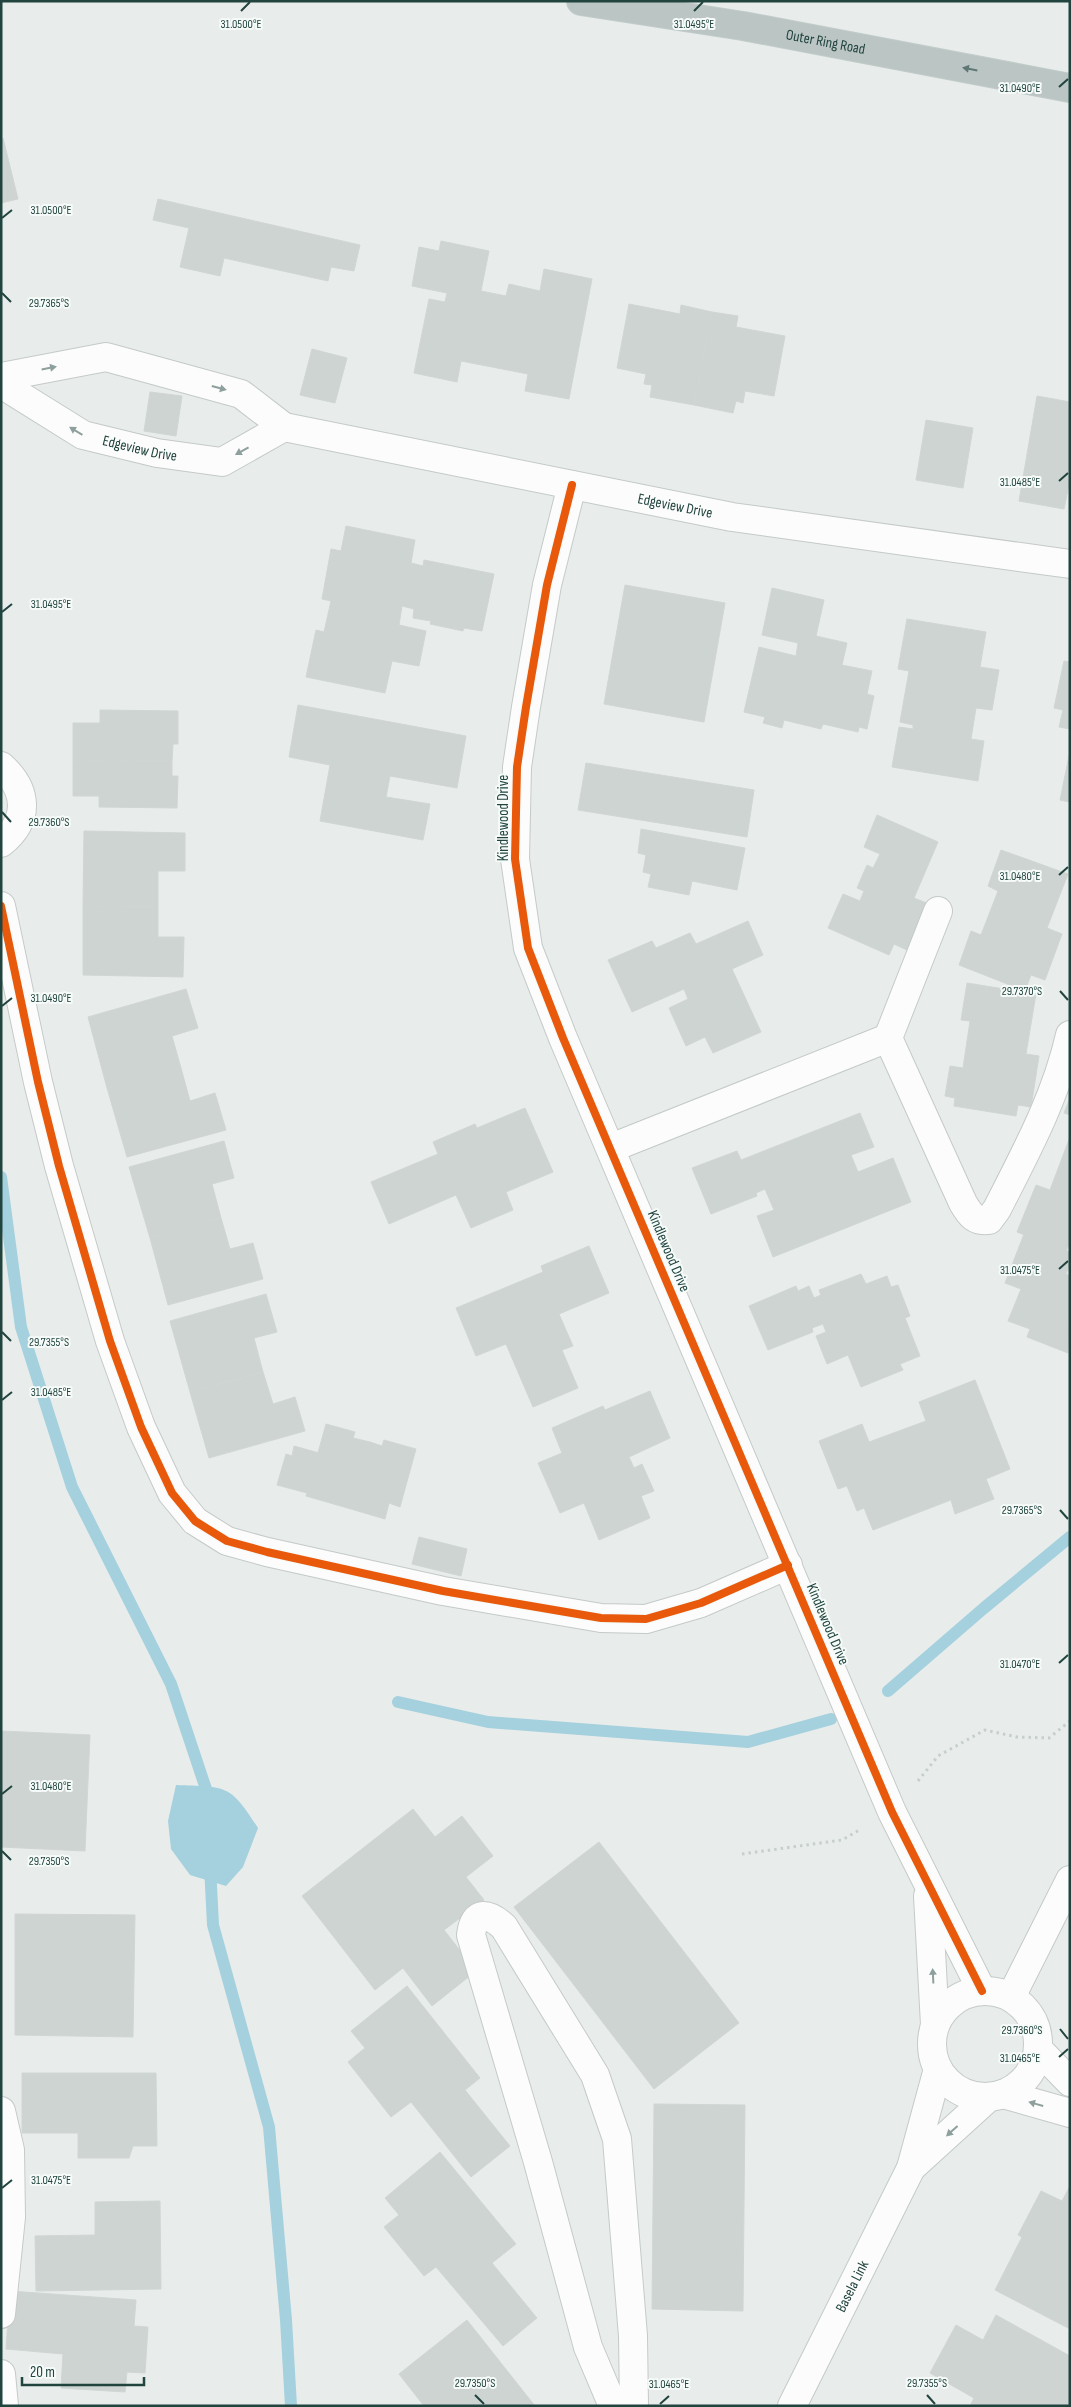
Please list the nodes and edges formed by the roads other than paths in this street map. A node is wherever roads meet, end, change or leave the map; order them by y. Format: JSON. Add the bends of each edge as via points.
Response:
{"nodes":[{"id":1,"x":580,"y":1,"type":"edge"},
{"id":2,"x":1070,"y":88,"type":"edge"},
{"id":3,"x":1,"y":377,"type":"edge"},
{"id":4,"x":1,"y":384,"type":"edge"},
{"id":5,"x":284,"y":427,"type":"junction"},
{"id":6,"x":572,"y":485,"type":"junction"},
{"id":7,"x":1070,"y":564,"type":"edge"},
{"id":8,"x":1,"y":766,"type":"edge"},
{"id":9,"x":1,"y":843,"type":"edge"},
{"id":10,"x":1,"y":906,"type":"edge"},
{"id":11,"x":938,"y":911,"type":"dead end"},
{"id":12,"x":1070,"y":1035,"type":"edge"},
{"id":13,"x":888,"y":1038,"type":"junction"},
{"id":14,"x":611,"y":1148,"type":"junction"},
{"id":15,"x":788,"y":1565,"type":"junction"},
{"id":16,"x":1070,"y":1880,"type":"edge"},
{"id":17,"x":928,"y":1885,"type":"junction"},
{"id":18,"x":982,"y":1991,"type":"junction"},
{"id":19,"x":1011,"y":1998,"type":"junction"},
{"id":20,"x":935,"y":2025,"type":"junction"},
{"id":21,"x":1038,"y":2049,"type":"junction"},
{"id":22,"x":938,"y":2069,"type":"junction"},
{"id":23,"x":1070,"y":2082,"type":"edge"},
{"id":24,"x":996,"y":2096,"type":"junction"},
{"id":25,"x":1,"y":2111,"type":"edge"},
{"id":26,"x":1070,"y":2113,"type":"edge"},
{"id":27,"x":912,"y":2168,"type":"junction"},
{"id":28,"x":1,"y":2314,"type":"edge"},
{"id":29,"x":1,"y":2374,"type":"edge"},
{"id":30,"x":4,"y":2406,"type":"edge"},
{"id":31,"x":613,"y":2406,"type":"edge"},
{"id":32,"x":634,"y":2406,"type":"edge"},
{"id":33,"x":792,"y":2406,"type":"edge"}],
"edges":[{"from":2,"to":1,"type":"highway","name":"Outer Ring Road","one_way":true,"via":[[743,26]]},
{"from":3,"to":5,"type":"street","name":"Edgeview Drive","one_way":true,"via":[[106,357],[241,394]]},
{"from":5,"to":4,"type":"street","name":"Edgeview Drive","one_way":true,"via":[[222,462],[157,453],[83,436]]},
{"from":5,"to":6,"type":"street","name":"Edgeview Drive"},
{"from":6,"to":7,"type":"street","name":"Edgeview Drive","via":[[732,517]]},
{"from":6,"to":14,"type":"street","name":"Kindlewood Drive","via":[[547,585],[526,706],[517,767],[515,859],[528,948]]},
{"from":8,"to":9,"type":"street","via":[[16,783],[23,806],[20,821]]},
{"from":10,"to":15,"type":"street","via":[[54,1148],[110,1341],[141,1427],[172,1493],[195,1521],[228,1541],[268,1552],[443,1591],[601,1618],[646,1619],[701,1603]]},
{"from":11,"to":13,"type":"street"},
{"from":12,"to":13,"type":"street","via":[[1062,1068],[1037,1132],[997,1209],[989,1220],[980,1221],[971,1216],[963,1203]]},
{"from":13,"to":14,"type":"street"},
{"from":14,"to":15,"type":"street","name":"Kindlewood Drive"},
{"from":15,"to":17,"type":"street","name":"Kindlewood Drive","via":[[892,1812]]},
{"from":16,"to":19,"type":"street"},
{"from":17,"to":18,"type":"street","name":"Kindlewood Drive"},
{"from":20,"to":17,"type":"street","name":"Kindlewood Drive","one_way":true},
{"from":18,"to":19,"type":"street","via":[[997,1992]]},
{"from":18,"to":20,"type":"street","via":[[954,2001]]},
{"from":19,"to":21,"type":"street","via":[[1023,2006],[1032,2019],[1038,2033]]},
{"from":20,"to":22,"type":"street","via":[[932,2055]]},
{"from":21,"to":23,"type":"street"},
{"from":21,"to":24,"type":"street","via":[[1028,2077],[1017,2087]]},
{"from":22,"to":24,"type":"street","via":[[946,2081],[959,2090],[973,2096]]},
{"from":22,"to":27,"type":"street","name":"Basela Link"},
{"from":26,"to":24,"type":"street","one_way":true},
{"from":24,"to":27,"type":"street","name":"Basela Link","one_way":true},
{"from":25,"to":28,"type":"street","via":[[10,2150],[11,2217]]},
{"from":27,"to":33,"type":"street","name":"Basela Link"},
{"from":29,"to":30,"type":"street"},
{"from":31,"to":32,"type":"street","via":[[588,2348],[538,2162],[471,1936],[472,1927],[486,1915],[504,1928],[595,2075],[617,2139],[633,2336]]}]}
